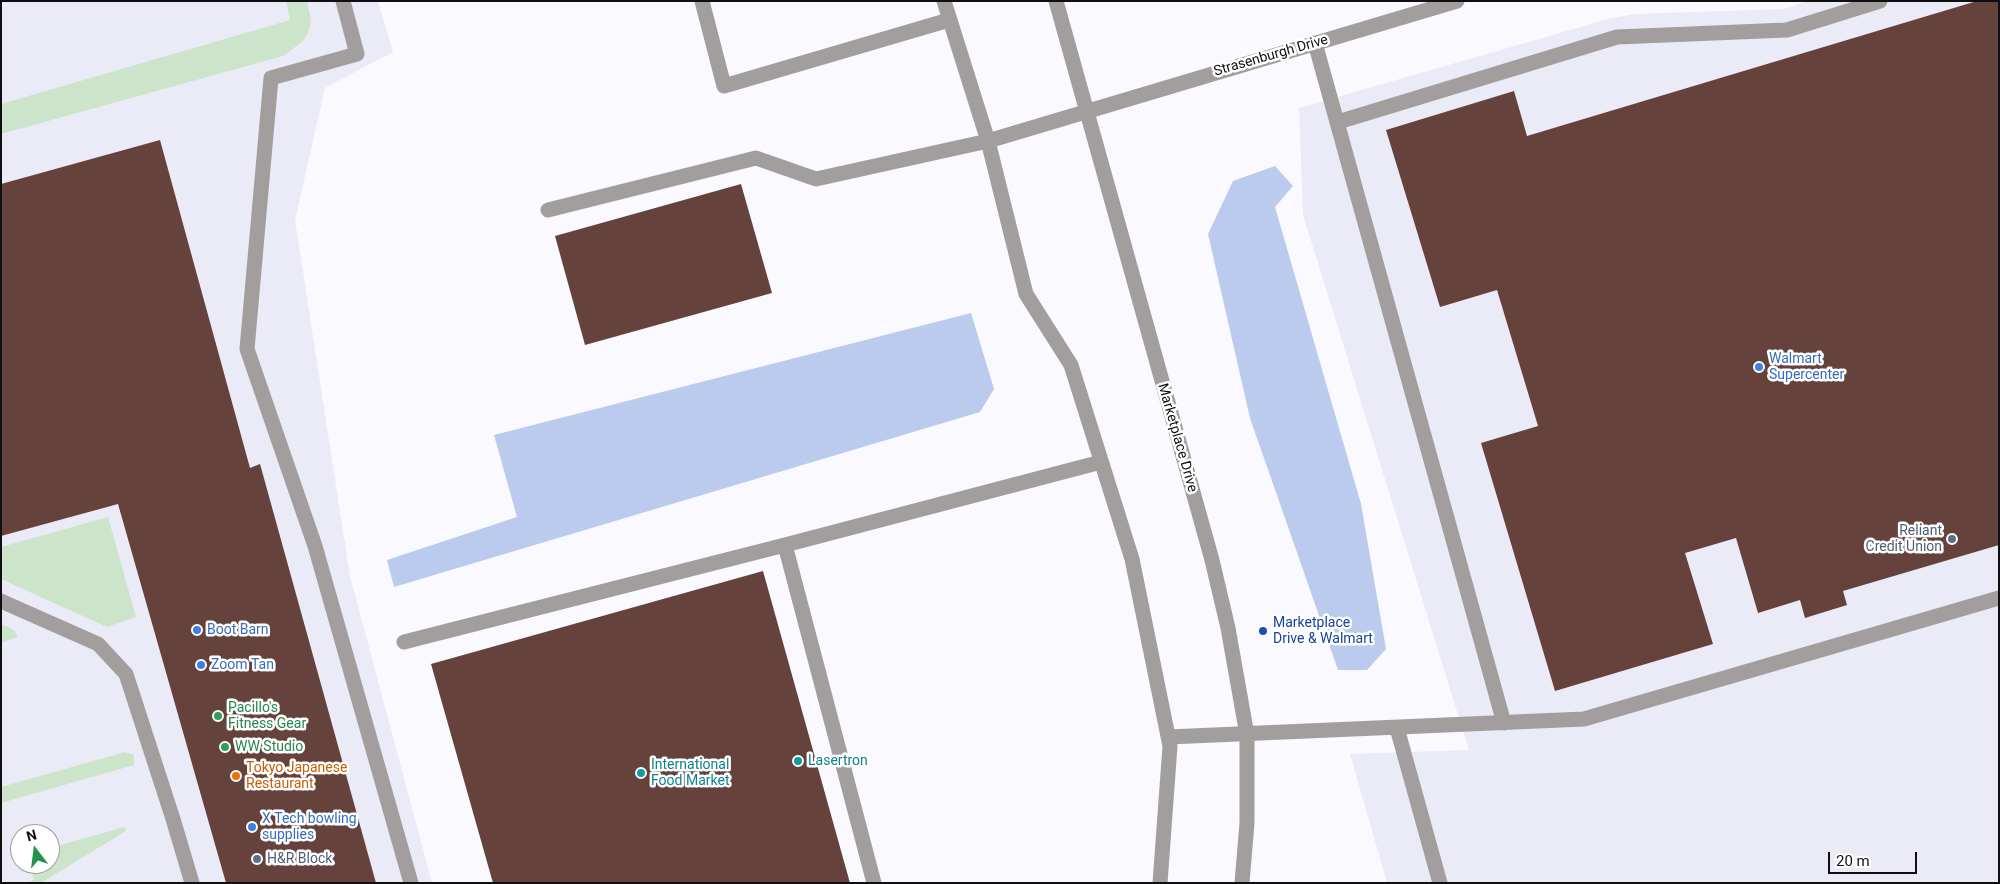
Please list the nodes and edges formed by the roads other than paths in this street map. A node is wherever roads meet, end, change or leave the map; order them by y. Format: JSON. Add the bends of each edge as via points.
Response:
{"nodes":[{"id":1,"x":343,"y":1,"type":"edge"},
{"id":2,"x":702,"y":1,"type":"edge"},
{"id":3,"x":944,"y":1,"type":"edge"},
{"id":4,"x":1056,"y":1,"type":"edge"},
{"id":5,"x":1457,"y":1,"type":"edge"},
{"id":6,"x":1880,"y":1,"type":"edge"},
{"id":7,"x":949,"y":20,"type":"junction"},
{"id":8,"x":1314,"y":43,"type":"junction"},
{"id":9,"x":1085,"y":111,"type":"junction"},
{"id":10,"x":1338,"y":122,"type":"junction"},
{"id":11,"x":988,"y":141,"type":"junction"},
{"id":12,"x":548,"y":210,"type":"dead end"},
{"id":13,"x":1101,"y":462,"type":"junction"},
{"id":14,"x":785,"y":545,"type":"junction"},
{"id":15,"x":1999,"y":598,"type":"edge"},
{"id":16,"x":1,"y":601,"type":"edge"},
{"id":17,"x":404,"y":642,"type":"dead end"},
{"id":18,"x":1504,"y":723,"type":"junction"},
{"id":19,"x":1397,"y":728,"type":"junction"},
{"id":20,"x":1247,"y":735,"type":"junction"},
{"id":21,"x":1168,"y":737,"type":"junction"},
{"id":22,"x":192,"y":883,"type":"edge"},
{"id":23,"x":411,"y":883,"type":"edge"},
{"id":24,"x":874,"y":883,"type":"edge"},
{"id":25,"x":1160,"y":883,"type":"edge"},
{"id":26,"x":1242,"y":883,"type":"edge"},
{"id":27,"x":1440,"y":883,"type":"edge"}],
"edges":[{"from":1,"to":23,"type":"street","via":[[357,54],[271,78],[248,349],[315,546]]},
{"from":2,"to":7,"type":"street","via":[[724,86]]},
{"from":3,"to":7,"type":"street"},
{"from":4,"to":9,"type":"street","name":"Marketplace Drive"},
{"from":5,"to":8,"type":"street","name":"Strasenburgh Drive"},
{"from":6,"to":10,"type":"street","via":[[1787,30],[1617,37]]},
{"from":7,"to":11,"type":"street"},
{"from":8,"to":9,"type":"street","name":"Strasenburgh Drive"},
{"from":8,"to":10,"type":"street"},
{"from":9,"to":11,"type":"street","name":"Strasenburgh Drive"},
{"from":9,"to":20,"type":"street","name":"Marketplace Drive","via":[[1212,560]]},
{"from":10,"to":18,"type":"street"},
{"from":11,"to":12,"type":"street","name":"Strasenburgh Drive","via":[[816,179],[756,158]]},
{"from":11,"to":13,"type":"street","via":[[1026,294],[1071,365]]},
{"from":13,"to":14,"type":"street"},
{"from":13,"to":21,"type":"street","via":[[1132,559]]},
{"from":14,"to":17,"type":"street"},
{"from":14,"to":24,"type":"street"},
{"from":15,"to":18,"type":"street","via":[[1584,719]]},
{"from":16,"to":22,"type":"street","via":[[98,644],[126,674]]},
{"from":18,"to":19,"type":"street"},
{"from":19,"to":20,"type":"street"},
{"from":19,"to":27,"type":"street"},
{"from":20,"to":21,"type":"street"},
{"from":20,"to":26,"type":"street","name":"Marketplace Drive","via":[[1247,822]]},
{"from":21,"to":25,"type":"street"}]}
